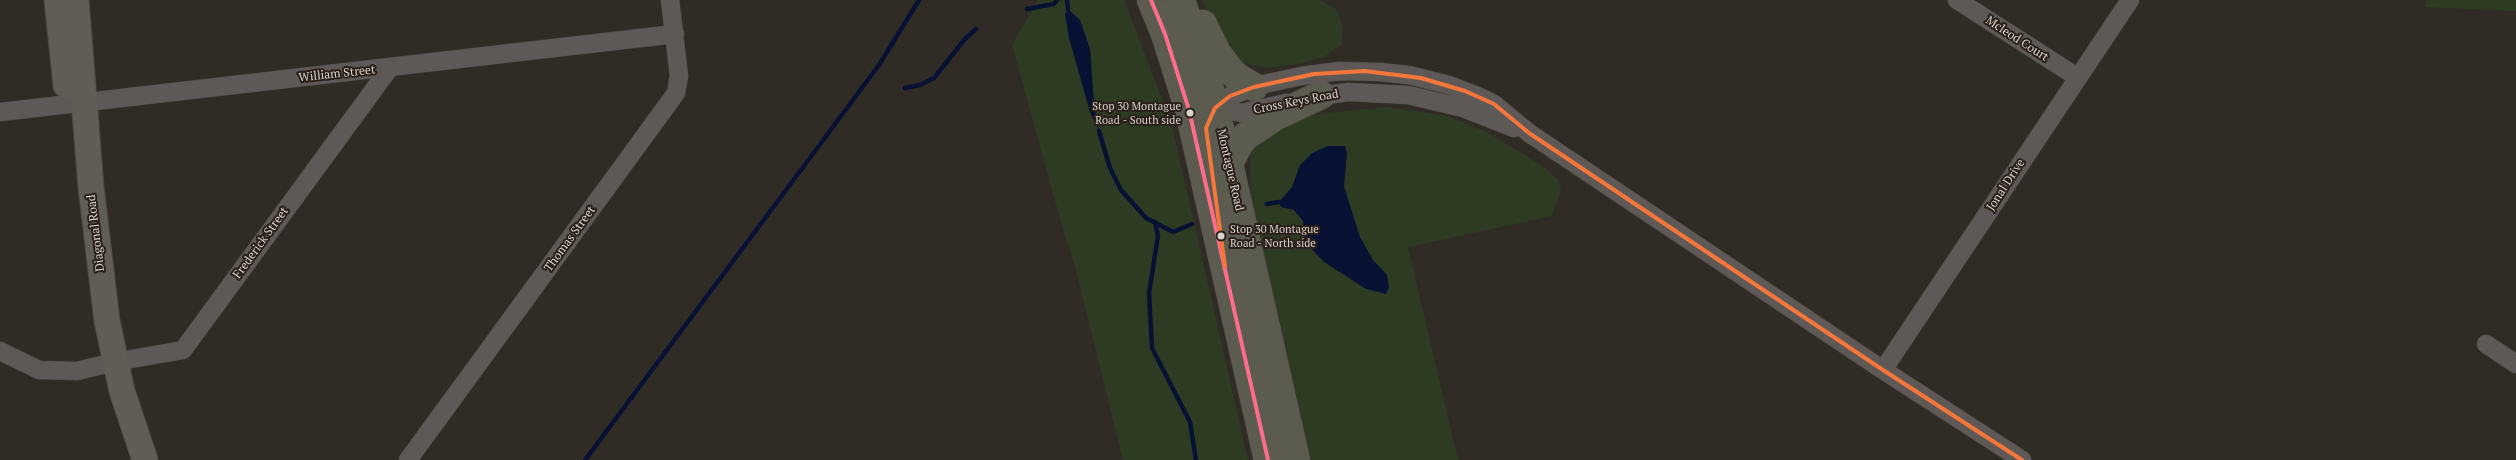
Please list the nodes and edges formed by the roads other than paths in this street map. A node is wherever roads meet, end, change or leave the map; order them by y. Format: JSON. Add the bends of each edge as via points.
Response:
{"nodes":[{"id":1,"x":57,"y":0,"type":"edge"},
{"id":2,"x":76,"y":0,"type":"edge"},
{"id":3,"x":670,"y":0,"type":"edge"},
{"id":4,"x":1151,"y":0,"type":"edge"},
{"id":5,"x":1181,"y":0,"type":"edge"},
{"id":6,"x":1192,"y":0,"type":"edge"},
{"id":7,"x":1956,"y":0,"type":"edge"},
{"id":8,"x":2130,"y":0,"type":"edge"},
{"id":9,"x":675,"y":34,"type":"junction"},
{"id":10,"x":1165,"y":34,"type":"junction"},
{"id":11,"x":389,"y":69,"type":"junction"},
{"id":12,"x":2077,"y":77,"type":"junction"},
{"id":13,"x":1254,"y":87,"type":"junction"},
{"id":14,"x":1322,"y":95,"type":"junction"},
{"id":15,"x":76,"y":103,"type":"junction"},
{"id":16,"x":1215,"y":108,"type":"junction"},
{"id":17,"x":0,"y":112,"type":"edge"},
{"id":18,"x":1529,"y":134,"type":"junction"},
{"id":19,"x":1229,"y":164,"type":"junction"},
{"id":20,"x":1225,"y":266,"type":"junction"},
{"id":21,"x":2486,"y":344,"type":"dead end"},
{"id":22,"x":0,"y":350,"type":"edge"},
{"id":23,"x":108,"y":364,"type":"junction"},
{"id":24,"x":2516,"y":364,"type":"edge"},
{"id":25,"x":1883,"y":370,"type":"junction"},
{"id":26,"x":129,"y":460,"type":"edge"},
{"id":27,"x":145,"y":460,"type":"edge"},
{"id":28,"x":408,"y":460,"type":"edge"},
{"id":29,"x":1268,"y":460,"type":"edge"},
{"id":30,"x":1296,"y":460,"type":"edge"},
{"id":31,"x":2022,"y":460,"type":"edge"}],
"edges":[{"from":1,"to":15,"type":"street","name":"Diagonal Road"},
{"from":2,"to":15,"type":"street","name":"Diagonal Road"},
{"from":3,"to":9,"type":"street","name":"Thomas Street"},
{"from":4,"to":10,"type":"main road"},
{"from":5,"to":16,"type":"main road","name":"Montague Road"},
{"from":6,"to":13,"type":"main road","via":[[1217,53],[1237,77]]},
{"from":7,"to":12,"type":"street","name":"Mcleod Court"},
{"from":8,"to":12,"type":"street","name":"Jonal Drive"},
{"from":9,"to":11,"type":"street","name":"William Street"},
{"from":9,"to":28,"type":"street","name":"Thomas Street","via":[[679,76],[676,93]]},
{"from":10,"to":16,"type":"main road","via":[[1186,74]]},
{"from":10,"to":20,"type":"main road","via":[[1189,110]]},
{"from":11,"to":15,"type":"street","name":"William Street"},
{"from":11,"to":23,"type":"street","name":"Frederick Street","via":[[183,350]]},
{"from":12,"to":25,"type":"street","name":"Jonal Drive"},
{"from":13,"to":16,"type":"street","name":"Cross Keys Road","via":[[1230,96]]},
{"from":13,"to":18,"type":"street","name":"Cross Keys Road","via":[[1330,72],[1409,75],[1487,101]]},
{"from":14,"to":16,"type":"street","name":"Cross Keys Road","via":[[1242,113]]},
{"from":14,"to":18,"type":"street","name":"Cross Keys Road","via":[[1376,92],[1428,98]]},
{"from":14,"to":19,"type":"main road","via":[[1276,116],[1246,136]]},
{"from":15,"to":17,"type":"street","name":"William Street"},
{"from":15,"to":23,"type":"street","name":"Diagonal Road","via":[[98,254]]},
{"from":16,"to":19,"type":"main road","name":"Montague Road"},
{"from":16,"to":20,"type":"main road","via":[[1206,128]]},
{"from":18,"to":25,"type":"street","name":"Cross Keys Road"},
{"from":19,"to":30,"type":"main road","name":"Montague Road"},
{"from":20,"to":29,"type":"main road"},
{"from":21,"to":24,"type":"street"},
{"from":22,"to":23,"type":"street","name":"Frederick Street","via":[[39,370],[77,371]]},
{"from":23,"to":26,"type":"street","name":"Diagonal Road","via":[[112,414]]},
{"from":23,"to":27,"type":"street","name":"Diagonal Road"},
{"from":25,"to":31,"type":"street","name":"Cross Keys Road"}]}
